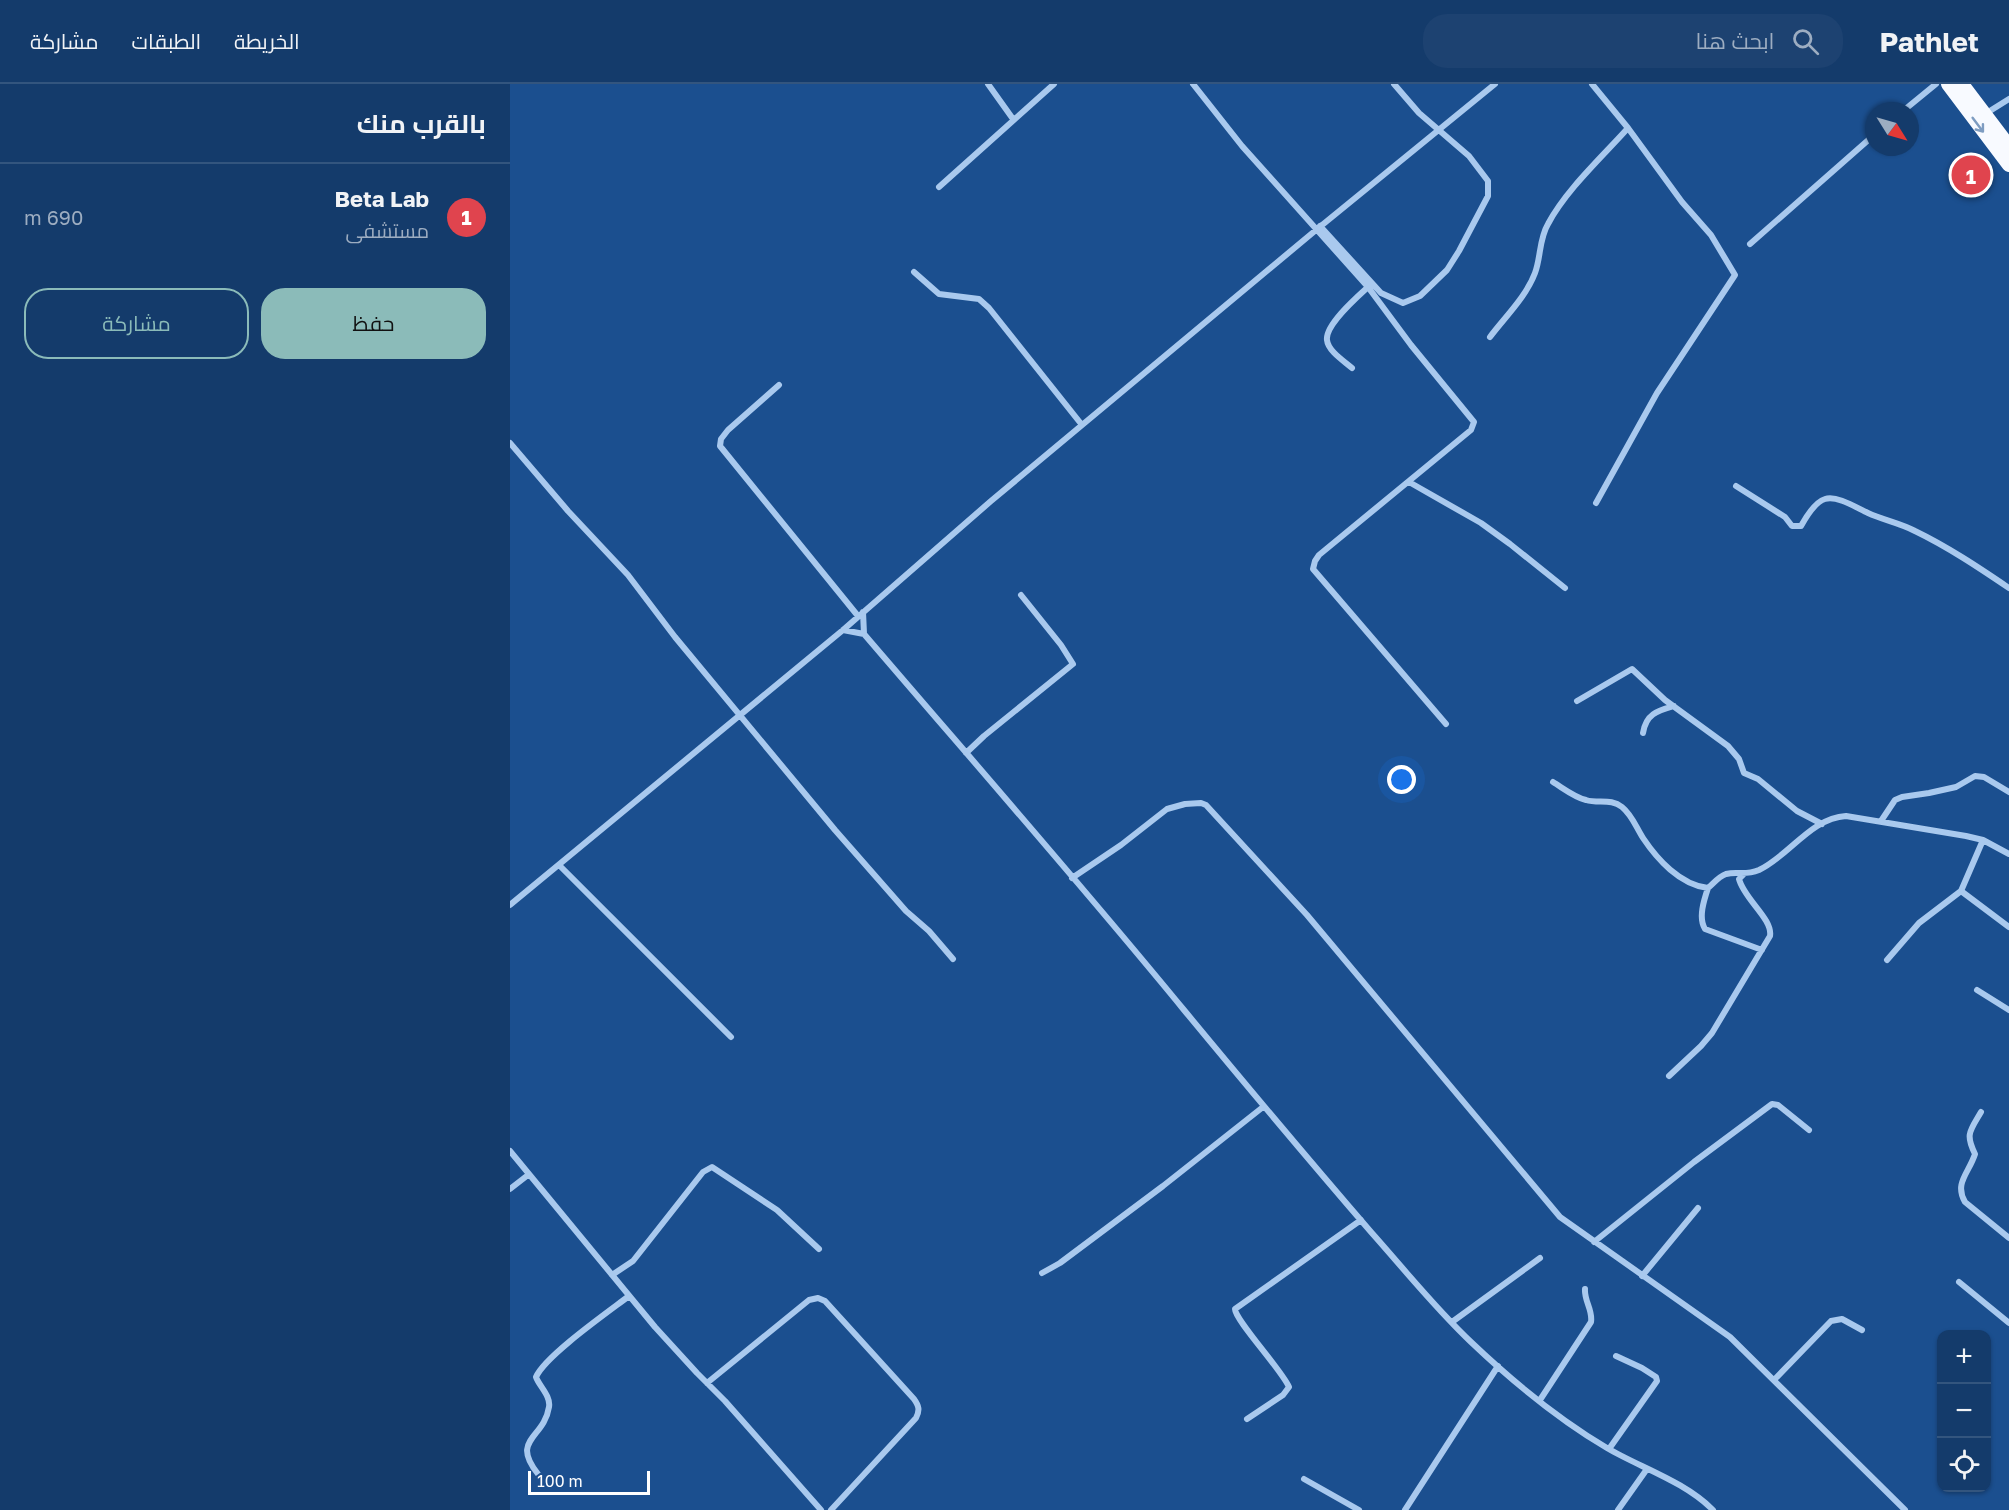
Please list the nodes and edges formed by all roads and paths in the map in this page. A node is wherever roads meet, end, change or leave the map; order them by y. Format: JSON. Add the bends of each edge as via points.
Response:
{"nodes":[{"id":1,"x":988,"y":84,"type":"edge"},
{"id":2,"x":1054,"y":84,"type":"edge"},
{"id":3,"x":1193,"y":84,"type":"edge"},
{"id":4,"x":1394,"y":84,"type":"edge"},
{"id":5,"x":1495,"y":84,"type":"edge"},
{"id":6,"x":1592,"y":84,"type":"edge"},
{"id":7,"x":1936,"y":84,"type":"edge"},
{"id":8,"x":1948,"y":84,"type":"edge"},
{"id":9,"x":1962,"y":84,"type":"edge"},
{"id":10,"x":2009,"y":99,"type":"edge"},
{"id":11,"x":1914,"y":102,"type":"edge"},
{"id":12,"x":1985,"y":114,"type":"junction"},
{"id":13,"x":1013,"y":119,"type":"junction"},
{"id":14,"x":1628,"y":128,"type":"junction"},
{"id":15,"x":1439,"y":131,"type":"junction"},
{"id":16,"x":1865,"y":143,"type":"edge"},
{"id":17,"x":2009,"y":147,"type":"edge"},
{"id":18,"x":2009,"y":165,"type":"edge"},
{"id":19,"x":939,"y":187,"type":"dead end"},
{"id":20,"x":1318,"y":228,"type":"junction"},
{"id":21,"x":1750,"y":244,"type":"dead end"},
{"id":22,"x":914,"y":272,"type":"dead end"},
{"id":23,"x":1368,"y":287,"type":"junction"},
{"id":24,"x":1490,"y":337,"type":"dead end"},
{"id":25,"x":1352,"y":368,"type":"dead end"},
{"id":26,"x":779,"y":384,"type":"dead end"},
{"id":27,"x":1082,"y":425,"type":"junction"},
{"id":28,"x":510,"y":443,"type":"edge"},
{"id":29,"x":1409,"y":482,"type":"junction"},
{"id":30,"x":1736,"y":486,"type":"dead end"},
{"id":31,"x":1596,"y":503,"type":"dead end"},
{"id":32,"x":1565,"y":588,"type":"dead end"},
{"id":33,"x":2009,"y":588,"type":"edge"},
{"id":34,"x":1021,"y":595,"type":"dead end"},
{"id":35,"x":861,"y":614,"type":"junction"},
{"id":36,"x":843,"y":630,"type":"junction"},
{"id":37,"x":864,"y":634,"type":"junction"},
{"id":38,"x":1577,"y":701,"type":"dead end"},
{"id":39,"x":1674,"y":706,"type":"junction"},
{"id":40,"x":740,"y":715,"type":"junction"},
{"id":41,"x":1446,"y":724,"type":"dead end"},
{"id":42,"x":1643,"y":733,"type":"dead end"},
{"id":43,"x":966,"y":753,"type":"junction"},
{"id":44,"x":1553,"y":782,"type":"dead end"},
{"id":45,"x":2009,"y":792,"type":"edge"},
{"id":46,"x":1881,"y":821,"type":"junction"},
{"id":47,"x":1822,"y":824,"type":"junction"},
{"id":48,"x":1983,"y":840,"type":"junction"},
{"id":49,"x":2009,"y":854,"type":"edge"},
{"id":50,"x":559,"y":865,"type":"junction"},
{"id":51,"x":1743,"y":875,"type":"junction"},
{"id":52,"x":1072,"y":878,"type":"junction"},
{"id":53,"x":1708,"y":888,"type":"junction"},
{"id":54,"x":1961,"y":891,"type":"junction"},
{"id":55,"x":510,"y":905,"type":"edge"},
{"id":56,"x":2009,"y":927,"type":"edge"},
{"id":57,"x":1762,"y":950,"type":"junction"},
{"id":58,"x":953,"y":959,"type":"dead end"},
{"id":59,"x":1887,"y":960,"type":"dead end"},
{"id":60,"x":1977,"y":990,"type":"dead end"},
{"id":61,"x":2009,"y":1010,"type":"edge"},
{"id":62,"x":731,"y":1037,"type":"dead end"},
{"id":63,"x":1670,"y":1076,"type":"dead end"},
{"id":64,"x":1263,"y":1107,"type":"junction"},
{"id":65,"x":1981,"y":1112,"type":"dead end"},
{"id":66,"x":1809,"y":1130,"type":"dead end"},
{"id":67,"x":510,"y":1151,"type":"edge"},
{"id":68,"x":528,"y":1175,"type":"junction"},
{"id":69,"x":510,"y":1189,"type":"edge"},
{"id":70,"x":1698,"y":1208,"type":"dead end"},
{"id":71,"x":1361,"y":1220,"type":"junction"},
{"id":72,"x":2009,"y":1238,"type":"edge"},
{"id":73,"x":1594,"y":1242,"type":"junction"},
{"id":74,"x":819,"y":1249,"type":"dead end"},
{"id":75,"x":1539,"y":1258,"type":"dead end"},
{"id":76,"x":1042,"y":1273,"type":"dead end"},
{"id":77,"x":612,"y":1275,"type":"junction"},
{"id":78,"x":1642,"y":1276,"type":"junction"},
{"id":79,"x":1959,"y":1282,"type":"dead end"},
{"id":80,"x":1585,"y":1289,"type":"dead end"},
{"id":81,"x":629,"y":1296,"type":"junction"},
{"id":82,"x":1452,"y":1322,"type":"junction"},
{"id":83,"x":2009,"y":1323,"type":"edge"},
{"id":84,"x":1862,"y":1330,"type":"dead end"},
{"id":85,"x":1616,"y":1356,"type":"dead end"},
{"id":86,"x":1498,"y":1366,"type":"junction"},
{"id":87,"x":1774,"y":1380,"type":"junction"},
{"id":88,"x":707,"y":1383,"type":"junction"},
{"id":89,"x":1540,"y":1400,"type":"junction"},
{"id":90,"x":1247,"y":1419,"type":"dead end"},
{"id":91,"x":1609,"y":1449,"type":"junction"},
{"id":92,"x":1647,"y":1469,"type":"junction"},
{"id":93,"x":537,"y":1474,"type":"dead end"},
{"id":94,"x":1305,"y":1479,"type":"dead end"},
{"id":95,"x":821,"y":1510,"type":"edge"},
{"id":96,"x":831,"y":1510,"type":"edge"},
{"id":97,"x":1359,"y":1510,"type":"edge"},
{"id":98,"x":1405,"y":1510,"type":"edge"},
{"id":99,"x":1618,"y":1510,"type":"edge"},
{"id":100,"x":1713,"y":1510,"type":"edge"},
{"id":101,"x":1905,"y":1510,"type":"edge"}],
"edges":[{"from":1,"to":13,"type":"street"},
{"from":2,"to":13,"type":"street"},
{"from":3,"to":20,"type":"street","via":[[1242,146]]},
{"from":4,"to":15,"type":"street"},
{"from":5,"to":15,"type":"street"},
{"from":6,"to":14,"type":"street"},
{"from":7,"to":11,"type":"street"},
{"from":8,"to":18,"type":"highway","one_way":true},
{"from":9,"to":12,"type":"highway"},
{"from":10,"to":12,"type":"street"},
{"from":12,"to":17,"type":"highway"},
{"from":13,"to":19,"type":"street"},
{"from":14,"to":24,"type":"street","via":[[1550,220],[1529,286]]},
{"from":14,"to":31,"type":"street","via":[[1682,202],[1711,234],[1735,275],[1657,393]]},
{"from":15,"to":20,"type":"street"},
{"from":15,"to":20,"type":"street","via":[[1469,156],[1488,181],[1488,196],[1447,270],[1420,296],[1403,303],[1381,293]]},
{"from":16,"to":21,"type":"street"},
{"from":20,"to":23,"type":"street"},
{"from":20,"to":27,"type":"street"},
{"from":22,"to":27,"type":"street","via":[[939,294],[979,299],[989,308]]},
{"from":23,"to":25,"type":"street","via":[[1329,329],[1327,340],[1332,350]]},
{"from":23,"to":29,"type":"street","via":[[1474,422],[1471,430]]},
{"from":26,"to":35,"type":"street","via":[[728,430],[720,446]]},
{"from":27,"to":35,"type":"street"},
{"from":28,"to":40,"type":"street","via":[[628,575]]},
{"from":29,"to":32,"type":"street","via":[[1491,530]]},
{"from":29,"to":41,"type":"street","via":[[1319,555],[1313,569]]},
{"from":30,"to":33,"type":"street","via":[[1785,517],[1792,526],[1802,526],[1822,500],[1840,501],[1913,529]]},
{"from":34,"to":43,"type":"street","via":[[1073,664]]},
{"from":35,"to":36,"type":"street"},
{"from":35,"to":37,"type":"street"},
{"from":36,"to":37,"type":"street"},
{"from":36,"to":40,"type":"street"},
{"from":37,"to":43,"type":"street"},
{"from":38,"to":39,"type":"street","via":[[1632,669]]},
{"from":39,"to":42,"type":"street","via":[[1650,715]]},
{"from":39,"to":47,"type":"street","via":[[1728,746],[1744,773]]},
{"from":40,"to":50,"type":"street"},
{"from":40,"to":58,"type":"street","via":[[835,830]]},
{"from":43,"to":52,"type":"street"},
{"from":44,"to":53,"type":"street","via":[[1585,800],[1621,806],[1662,863],[1684,879]]},
{"from":45,"to":46,"type":"street","via":[[1975,776],[1956,787],[1895,800]]},
{"from":46,"to":47,"type":"street","via":[[1846,816]]},
{"from":46,"to":48,"type":"street"},
{"from":47,"to":51,"type":"street","via":[[1768,865]]},
{"from":48,"to":49,"type":"street"},
{"from":48,"to":54,"type":"street"},
{"from":50,"to":55,"type":"street"},
{"from":50,"to":62,"type":"street"},
{"from":51,"to":53,"type":"street","via":[[1726,874]]},
{"from":51,"to":57,"type":"street","via":[[1739,879],[1744,891],[1771,930]]},
{"from":52,"to":64,"type":"street"},
{"from":52,"to":73,"type":"street","via":[[1167,809],[1185,804],[1206,805],[1314,923],[1547,1203]]},
{"from":53,"to":57,"type":"street","via":[[1702,915],[1705,929]]},
{"from":54,"to":56,"type":"street"},
{"from":54,"to":59,"type":"street","via":[[1919,922]]},
{"from":57,"to":63,"type":"street","via":[[1712,1033]]},
{"from":60,"to":61,"type":"street"},
{"from":64,"to":71,"type":"street"},
{"from":64,"to":76,"type":"street","via":[[1163,1186]]},
{"from":65,"to":72,"type":"street","via":[[1971,1130],[1970,1146],[1975,1154],[1960,1187],[1962,1196]]},
{"from":66,"to":73,"type":"street","via":[[1772,1104]]},
{"from":67,"to":68,"type":"street"},
{"from":68,"to":69,"type":"street"},
{"from":68,"to":77,"type":"street"},
{"from":70,"to":78,"type":"street"},
{"from":71,"to":82,"type":"street"},
{"from":71,"to":90,"type":"street","via":[[1235,1310],[1288,1387],[1283,1395]]},
{"from":73,"to":78,"type":"street"},
{"from":74,"to":77,"type":"street","via":[[777,1210],[712,1167],[703,1172],[633,1261]]},
{"from":75,"to":82,"type":"street"},
{"from":77,"to":81,"type":"street"},
{"from":78,"to":87,"type":"street","via":[[1730,1337]]},
{"from":79,"to":83,"type":"street"},
{"from":80,"to":89,"type":"street","via":[[1592,1322]]},
{"from":81,"to":88,"type":"street"},
{"from":81,"to":93,"type":"street","via":[[538,1370],[536,1377],[549,1406],[524,1448]]},
{"from":82,"to":86,"type":"street"},
{"from":84,"to":87,"type":"street","via":[[1842,1320],[1831,1321]]},
{"from":85,"to":91,"type":"street","via":[[1642,1368],[1657,1381]]},
{"from":86,"to":89,"type":"street"},
{"from":86,"to":98,"type":"street"},
{"from":87,"to":101,"type":"street"},
{"from":88,"to":95,"type":"street"},
{"from":88,"to":96,"type":"street","via":[[809,1300],[818,1298],[825,1302],[919,1406],[916,1419]]},
{"from":89,"to":91,"type":"street"},
{"from":91,"to":92,"type":"street"},
{"from":92,"to":99,"type":"street"},
{"from":92,"to":100,"type":"street","via":[[1677,1484]]},
{"from":94,"to":97,"type":"street"}]}
